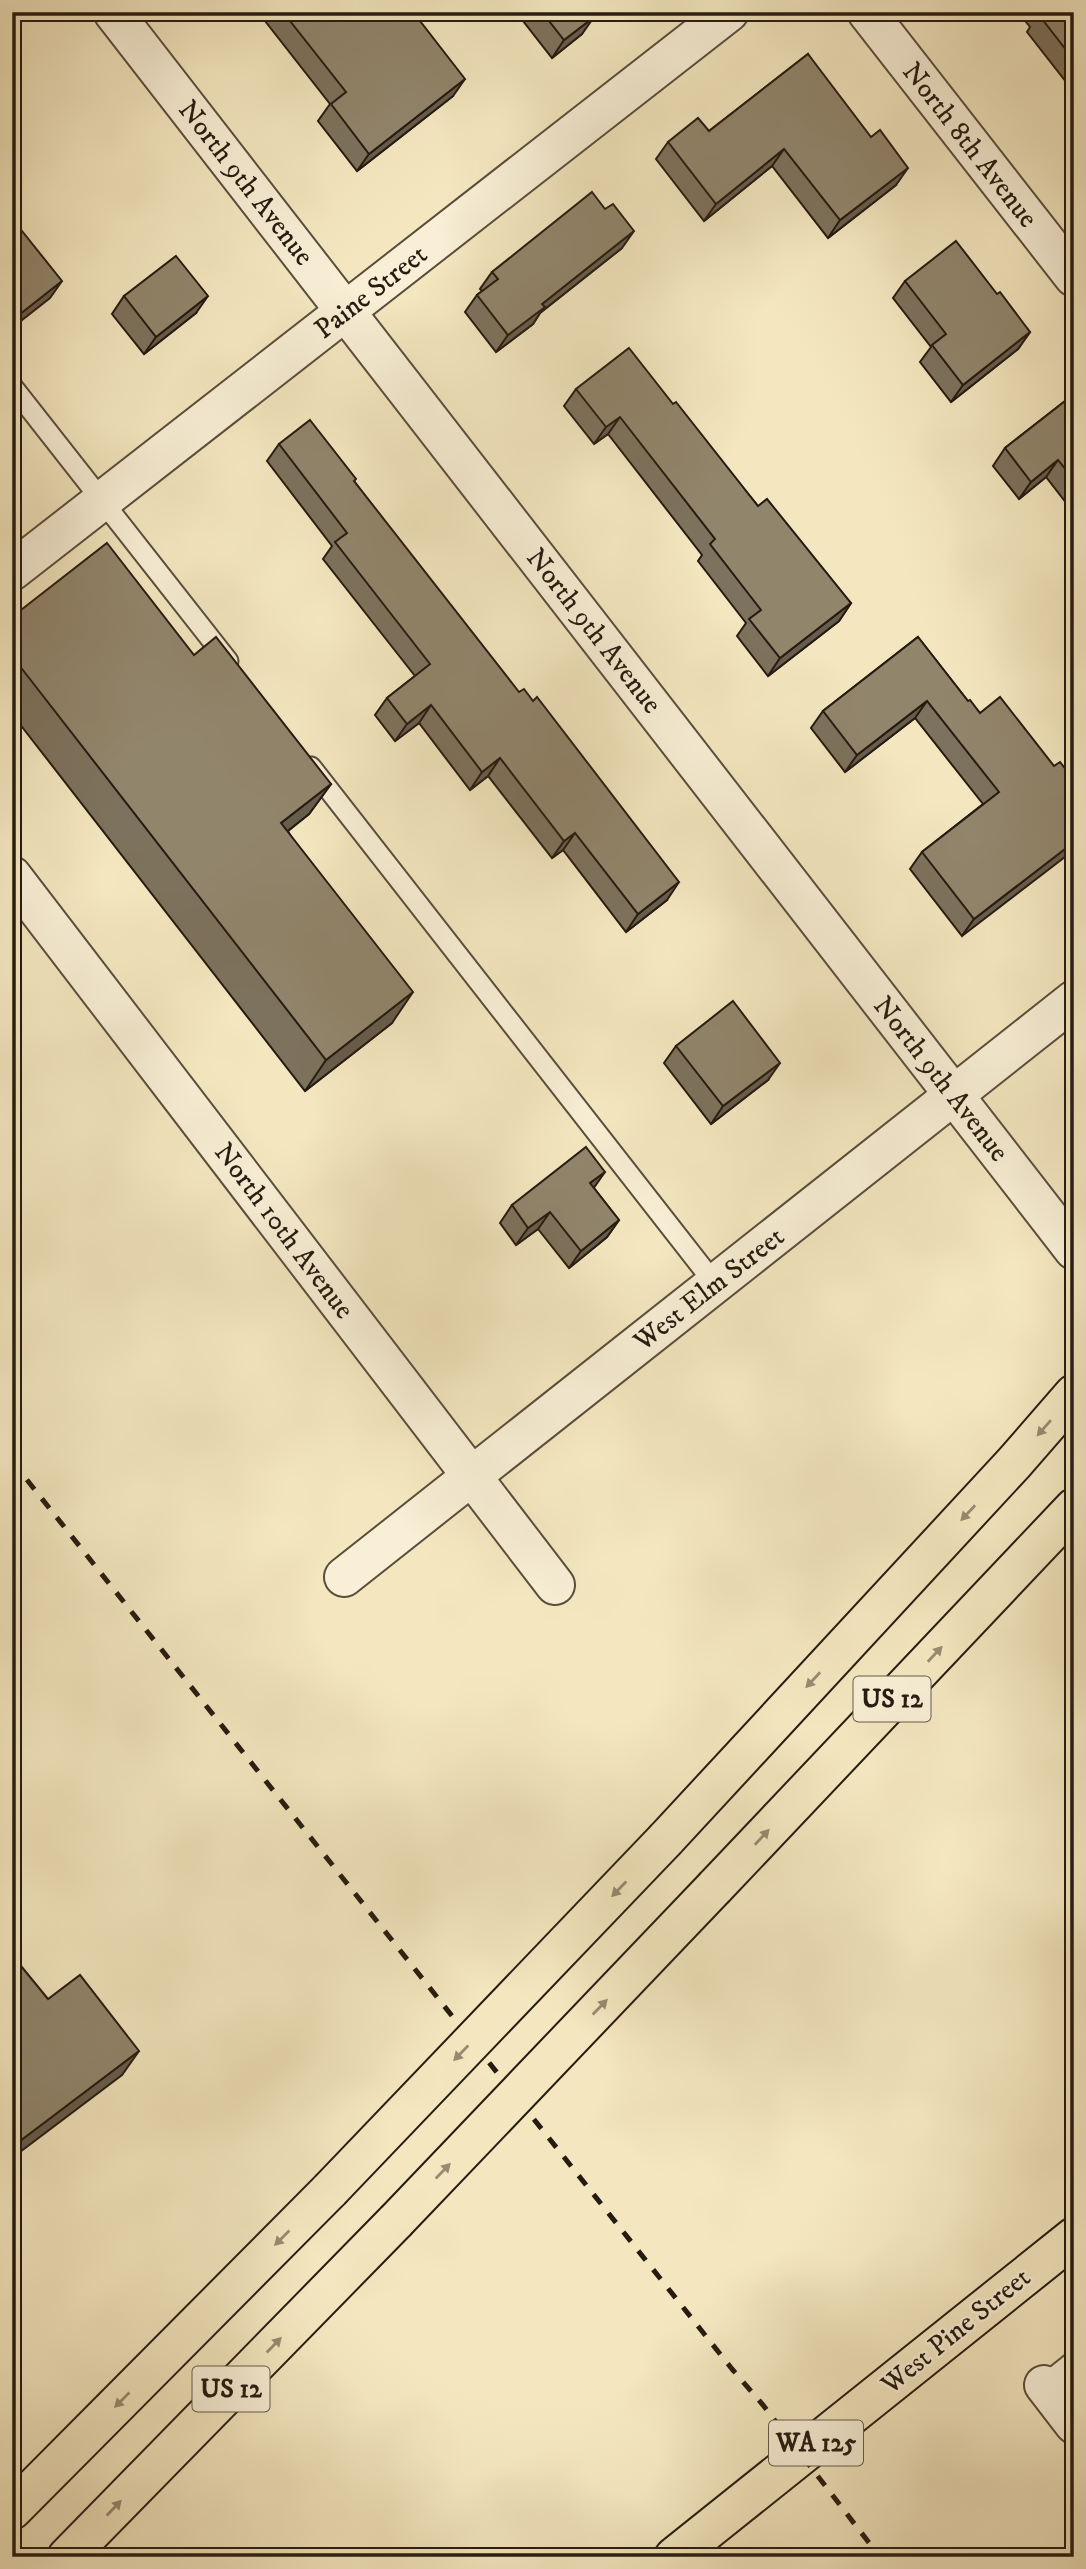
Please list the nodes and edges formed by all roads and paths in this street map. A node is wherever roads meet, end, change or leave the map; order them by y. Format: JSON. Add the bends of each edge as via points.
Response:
{"nodes":[{"id":1,"x":113,"y":12,"type":"edge"},
{"id":2,"x":729,"y":12,"type":"edge"},
{"id":3,"x":867,"y":12,"type":"edge"},
{"id":4,"x":1074,"y":278,"type":"edge"},
{"id":5,"x":347,"y":312,"type":"junction"},
{"id":6,"x":12,"y":386,"type":"edge"},
{"id":7,"x":102,"y":501,"type":"junction"},
{"id":8,"x":12,"y":571,"type":"edge"},
{"id":9,"x":239,"y":675,"type":"edge"},
{"id":10,"x":298,"y":751,"type":"edge"},
{"id":11,"x":12,"y":876,"type":"edge"},
{"id":12,"x":1074,"y":1000,"type":"edge"},
{"id":13,"x":953,"y":1096,"type":"junction"},
{"id":14,"x":1074,"y":1250,"type":"edge"},
{"id":15,"x":715,"y":1284,"type":"junction"},
{"id":16,"x":1074,"y":1394,"type":"edge"},
{"id":17,"x":471,"y":1476,"type":"junction"},
{"id":18,"x":1072,"y":1510,"type":"edge"},
{"id":19,"x":344,"y":1577,"type":"dead end"},
{"id":20,"x":555,"y":1585,"type":"dead end"},
{"id":21,"x":1074,"y":2236,"type":"edge"},
{"id":22,"x":1074,"y":2361,"type":"edge"},
{"id":23,"x":1044,"y":2385,"type":"joint"},
{"id":24,"x":1074,"y":2424,"type":"edge"},
{"id":25,"x":12,"y":2511,"type":"edge"},
{"id":26,"x":67,"y":2557,"type":"edge"},
{"id":27,"x":674,"y":2557,"type":"edge"}],
"edges":[{"from":1,"to":5,"type":"street","name":"North 9th Avenue"},
{"from":2,"to":5,"type":"street","name":"Paine Street"},
{"from":3,"to":4,"type":"street","name":"North 8th Avenue"},
{"from":5,"to":7,"type":"street","name":"Paine Street"},
{"from":5,"to":13,"type":"street","name":"North 9th Avenue"},
{"from":6,"to":7,"type":"lane"},
{"from":7,"to":8,"type":"street","name":"Paine Street"},
{"from":7,"to":9,"type":"lane"},
{"from":10,"to":15,"type":"lane"},
{"from":11,"to":17,"type":"street","name":"North 10th Avenue"},
{"from":12,"to":13,"type":"street","name":"West Elm Street"},
{"from":13,"to":14,"type":"street","name":"North 9th Avenue"},
{"from":13,"to":15,"type":"street","name":"West Elm Street"},
{"from":15,"to":17,"type":"street","name":"West Elm Street"},
{"from":16,"to":25,"type":"main road","number":"US 12","one_way":true,"bridge":true,"via":[[666,1839],[330,2190]]},
{"from":17,"to":19,"type":"street","name":"West Elm Street"},
{"from":17,"to":20,"type":"street","name":"North 10th Avenue"},
{"from":26,"to":18,"type":"main road","number":"US 12","one_way":true,"bridge":true,"via":[[396,2221]]},
{"from":21,"to":27,"type":"main road","name":"West Pine Street","number":"WA 125"},
{"from":22,"to":23,"type":"lane"},
{"from":23,"to":24,"type":"street"}]}
